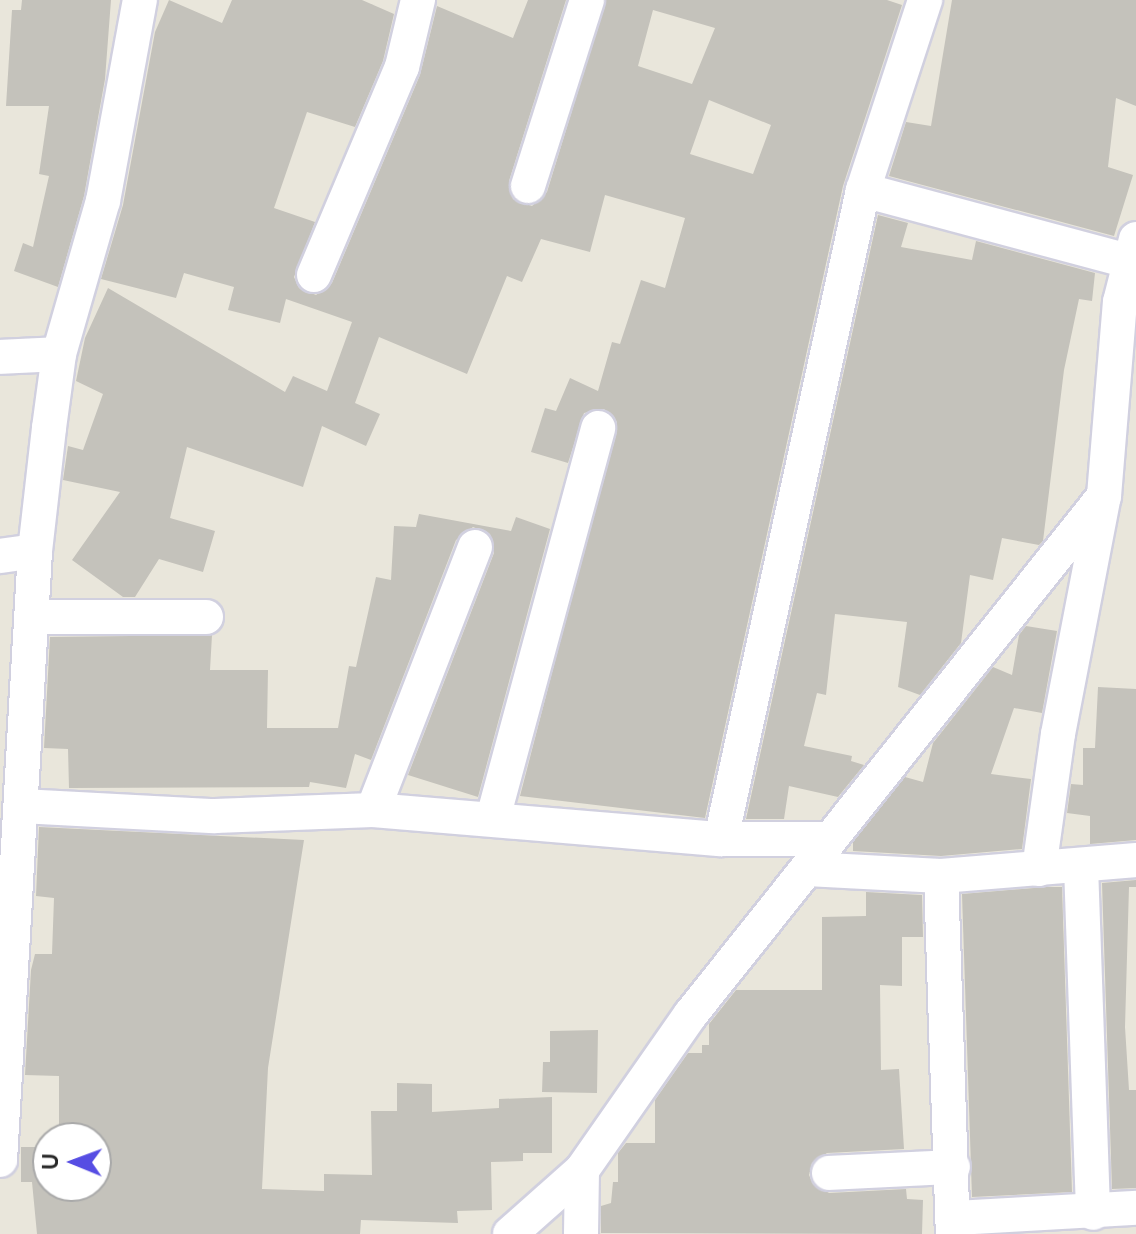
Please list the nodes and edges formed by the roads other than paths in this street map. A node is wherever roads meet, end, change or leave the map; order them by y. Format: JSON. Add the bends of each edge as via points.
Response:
{"nodes":[{"id":1,"x":140,"y":0,"type":"edge"},
{"id":2,"x":418,"y":0,"type":"edge"},
{"id":3,"x":587,"y":0,"type":"edge"},
{"id":4,"x":925,"y":0,"type":"edge"},
{"id":5,"x":528,"y":186,"type":"dead end"},
{"id":6,"x":863,"y":190,"type":"junction"},
{"id":7,"x":1134,"y":254,"type":"edge"},
{"id":8,"x":314,"y":275,"type":"dead end"},
{"id":9,"x":59,"y":354,"type":"junction"},
{"id":10,"x":0,"y":357,"type":"edge"},
{"id":11,"x":598,"y":428,"type":"dead end"},
{"id":12,"x":1104,"y":496,"type":"junction"},
{"id":13,"x":475,"y":547,"type":"dead end"},
{"id":14,"x":14,"y":554,"type":"edge"},
{"id":15,"x":32,"y":617,"type":"junction"},
{"id":16,"x":206,"y":617,"type":"dead end"},
{"id":17,"x":12,"y":745,"type":"edge"},
{"id":18,"x":21,"y":806,"type":"junction"},
{"id":19,"x":373,"y":810,"type":"junction"},
{"id":20,"x":493,"y":818,"type":"junction"},
{"id":21,"x":721,"y":839,"type":"junction"},
{"id":22,"x":830,"y":839,"type":"junction"},
{"id":23,"x":1136,"y":860,"type":"edge"},
{"id":24,"x":1081,"y":866,"type":"junction"},
{"id":25,"x":807,"y":869,"type":"junction"},
{"id":26,"x":1039,"y":869,"type":"junction"},
{"id":27,"x":941,"y":876,"type":"junction"},
{"id":28,"x":0,"y":1160,"type":"edge"},
{"id":29,"x":953,"y":1167,"type":"junction"},
{"id":30,"x":582,"y":1170,"type":"junction"},
{"id":31,"x":829,"y":1173,"type":"dead end"},
{"id":32,"x":1136,"y":1208,"type":"edge"},
{"id":33,"x":1093,"y":1213,"type":"junction"},
{"id":34,"x":954,"y":1226,"type":"edge"},
{"id":35,"x":510,"y":1234,"type":"edge"},
{"id":36,"x":581,"y":1234,"type":"edge"}],
"edges":[{"from":1,"to":9,"type":"street","via":[[103,201]]},
{"from":2,"to":8,"type":"street","via":[[402,67]]},
{"from":3,"to":5,"type":"street"},
{"from":4,"to":6,"type":"street"},
{"from":6,"to":7,"type":"street"},
{"from":6,"to":21,"type":"street"},
{"from":7,"to":12,"type":"street","via":[[1120,302]]},
{"from":9,"to":10,"type":"street"},
{"from":9,"to":14,"type":"street"},
{"from":11,"to":20,"type":"street"},
{"from":12,"to":22,"type":"street"},
{"from":12,"to":26,"type":"street","via":[[1058,734]]},
{"from":13,"to":19,"type":"street"},
{"from":14,"to":15,"type":"street"},
{"from":15,"to":16,"type":"street"},
{"from":15,"to":17,"type":"street"},
{"from":17,"to":18,"type":"street"},
{"from":18,"to":19,"type":"street","via":[[215,816]]},
{"from":18,"to":28,"type":"street"},
{"from":19,"to":20,"type":"street"},
{"from":20,"to":21,"type":"street"},
{"from":21,"to":22,"type":"street"},
{"from":22,"to":25,"type":"street"},
{"from":23,"to":24,"type":"street"},
{"from":24,"to":26,"type":"street"},
{"from":24,"to":33,"type":"street"},
{"from":25,"to":27,"type":"street"},
{"from":25,"to":30,"type":"street","via":[[691,1014]]},
{"from":26,"to":27,"type":"street"},
{"from":27,"to":29,"type":"street"},
{"from":29,"to":31,"type":"street"},
{"from":29,"to":34,"type":"street"},
{"from":30,"to":35,"type":"street"},
{"from":30,"to":36,"type":"street"},
{"from":32,"to":33,"type":"street"},
{"from":33,"to":34,"type":"street"}]}
